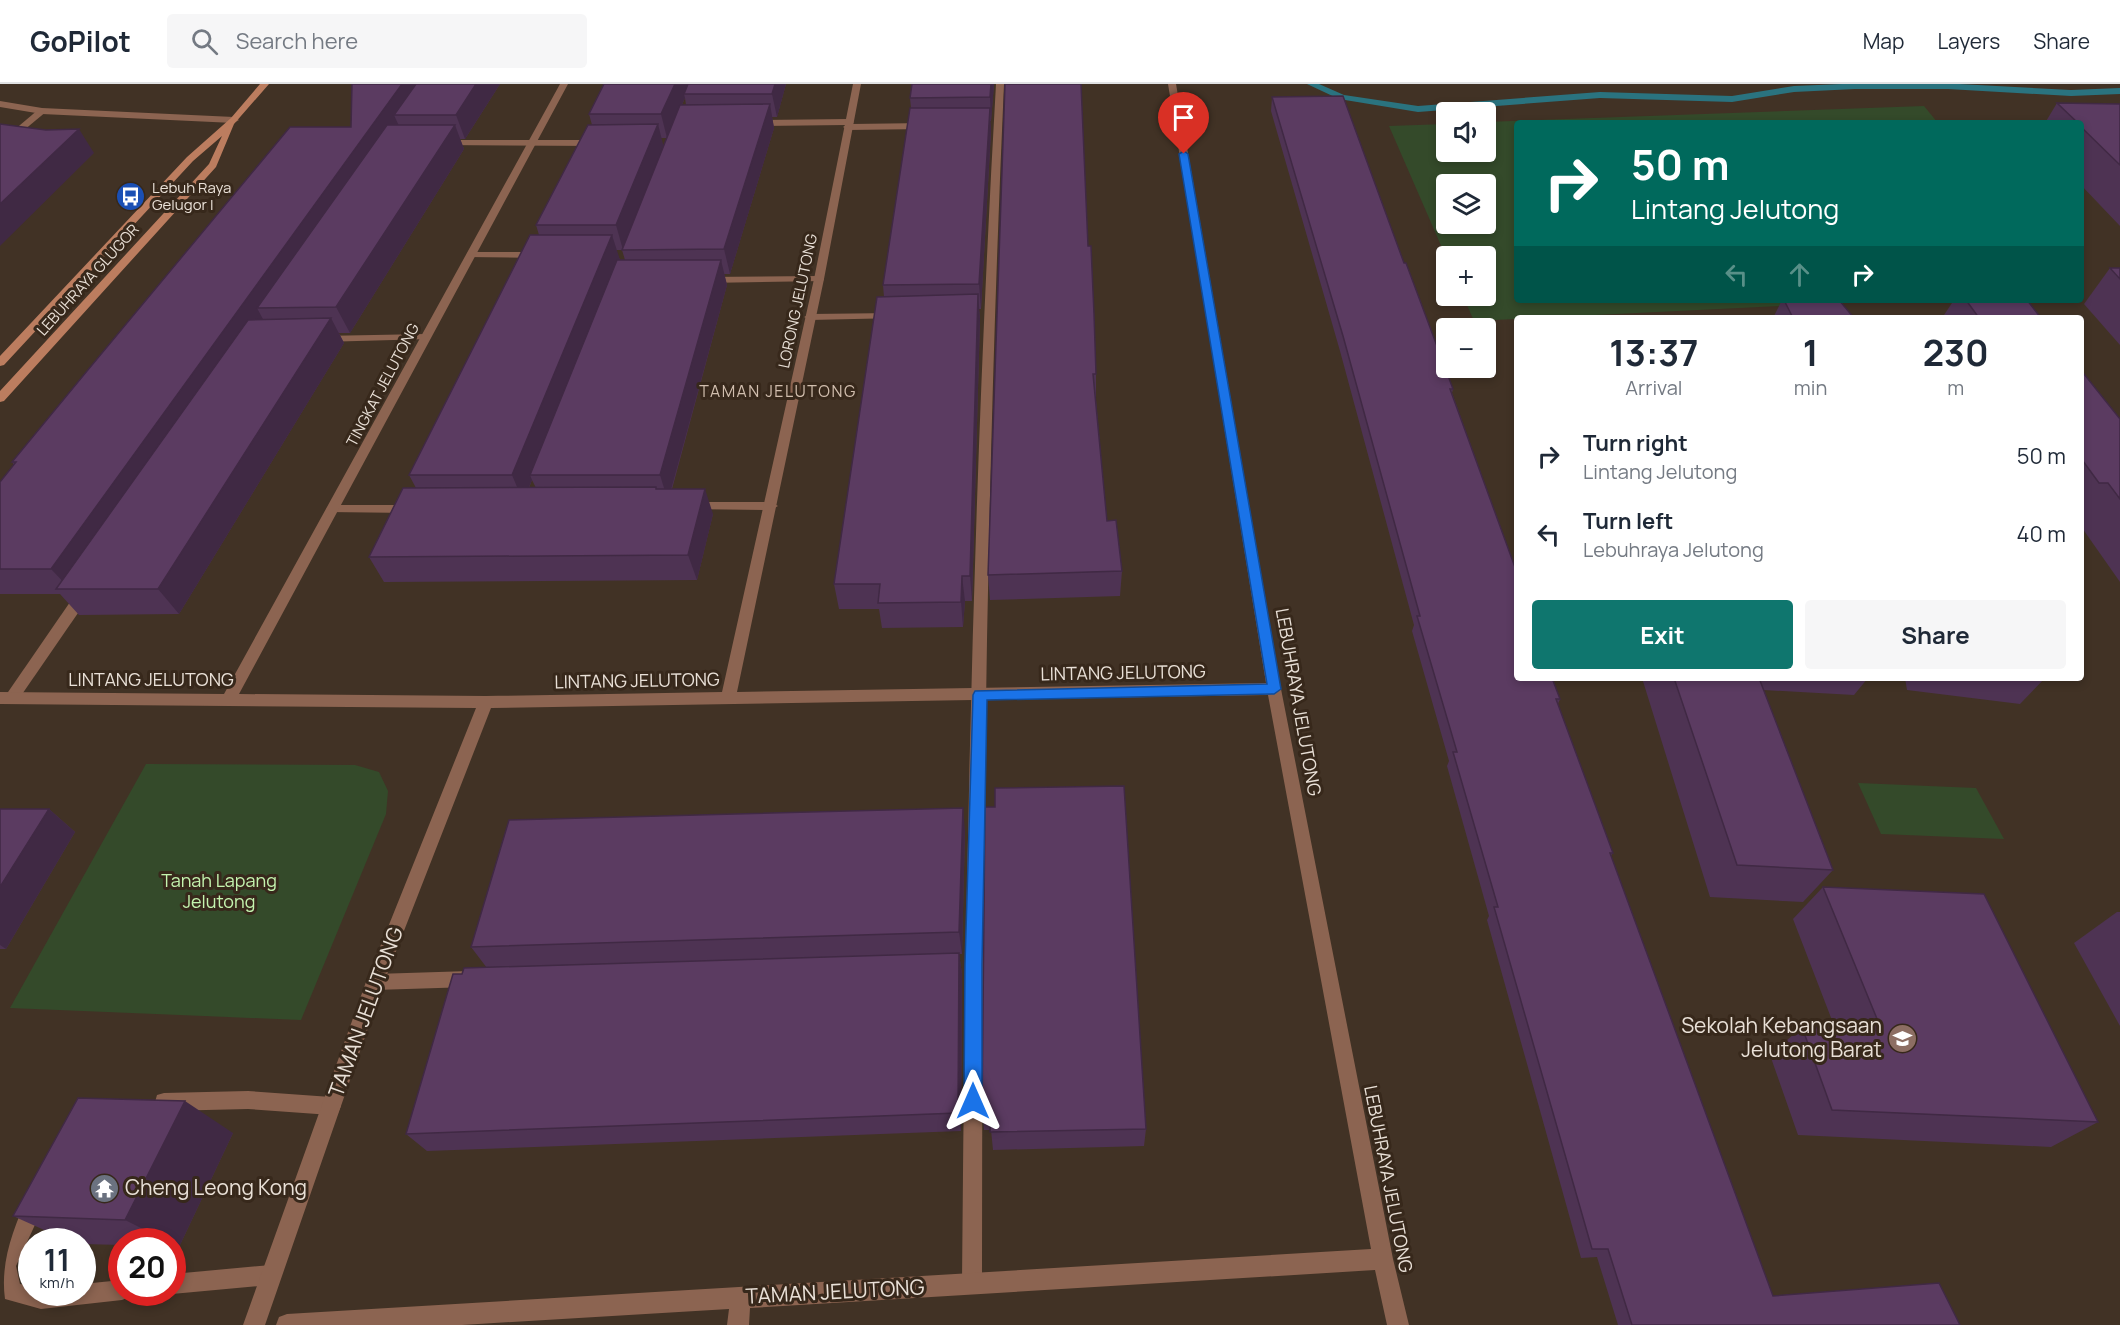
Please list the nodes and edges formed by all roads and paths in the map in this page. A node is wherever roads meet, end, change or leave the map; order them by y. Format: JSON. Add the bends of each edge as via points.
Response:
{"nodes":[{"id":1,"x":265,"y":84,"type":"edge"},
{"id":2,"x":564,"y":84,"type":"edge"},
{"id":3,"x":857,"y":84,"type":"edge"},
{"id":4,"x":1000,"y":84,"type":"edge"},
{"id":5,"x":1172,"y":84,"type":"edge"},
{"id":6,"x":0,"y":104,"type":"edge"},
{"id":7,"x":42,"y":111,"type":"junction"},
{"id":8,"x":234,"y":120,"type":"junction"},
{"id":9,"x":737,"y":123,"type":"edge"},
{"id":10,"x":849,"y":125,"type":"junction"},
{"id":11,"x":940,"y":126,"type":"edge"},
{"id":12,"x":428,"y":143,"type":"edge"},
{"id":13,"x":532,"y":143,"type":"junction"},
{"id":14,"x":614,"y":143,"type":"edge"},
{"id":15,"x":0,"y":147,"type":"edge"},
{"id":16,"x":471,"y":255,"type":"junction"},
{"id":17,"x":550,"y":255,"type":"edge"},
{"id":18,"x":819,"y":279,"type":"junction"},
{"id":19,"x":690,"y":280,"type":"edge"},
{"id":20,"x":905,"y":315,"type":"edge"},
{"id":21,"x":810,"y":317,"type":"junction"},
{"id":22,"x":426,"y":338,"type":"junction"},
{"id":23,"x":306,"y":339,"type":"edge"},
{"id":24,"x":0,"y":365,"type":"edge"},
{"id":25,"x":29,"y":367,"type":"junction"},
{"id":26,"x":0,"y":398,"type":"edge"},
{"id":27,"x":679,"y":506,"type":"edge"},
{"id":28,"x":771,"y":506,"type":"junction"},
{"id":29,"x":426,"y":508,"type":"edge"},
{"id":30,"x":333,"y":509,"type":"junction"},
{"id":31,"x":91,"y":582,"type":"edge"},
{"id":32,"x":1274,"y":689,"type":"junction"},
{"id":33,"x":980,"y":695,"type":"junction"},
{"id":34,"x":5,"y":699,"type":"edge"},
{"id":35,"x":728,"y":699,"type":"junction"},
{"id":36,"x":228,"y":700,"type":"junction"},
{"id":37,"x":486,"y":702,"type":"junction"},
{"id":38,"x":483,"y":979,"type":"edge"},
{"id":39,"x":375,"y":982,"type":"junction"},
{"id":40,"x":145,"y":1102,"type":"edge"},
{"id":41,"x":332,"y":1106,"type":"junction"},
{"id":42,"x":45,"y":1181,"type":"edge"},
{"id":43,"x":1383,"y":1259,"type":"junction"},
{"id":44,"x":271,"y":1275,"type":"junction"},
{"id":45,"x":186,"y":1283,"type":"edge"},
{"id":46,"x":972,"y":1284,"type":"junction"},
{"id":47,"x":108,"y":1292,"type":"edge"},
{"id":48,"x":741,"y":1297,"type":"junction"},
{"id":49,"x":254,"y":1325,"type":"edge"},
{"id":50,"x":287,"y":1325,"type":"edge"},
{"id":51,"x":738,"y":1325,"type":"edge"},
{"id":52,"x":1398,"y":1325,"type":"edge"}],
"edges":[{"from":1,"to":8,"type":"street","name":"LEBUHRAYA GLUGOR"},
{"from":2,"to":13,"type":"street","name":"TINGKAT JELUTONG"},
{"from":3,"to":10,"type":"street","name":"LORONG JELUTONG"},
{"from":4,"to":33,"type":"street","via":[[991,126],[982,314]]},
{"from":5,"to":32,"type":"street","name":"LEBUHRAYA JELUTONG"},
{"from":6,"to":7,"type":"street"},
{"from":7,"to":8,"type":"street"},
{"from":7,"to":15,"type":"street"},
{"from":8,"to":24,"type":"street","name":"LEBUHRAYA GLUGOR","via":[[189,159]]},
{"from":8,"to":25,"type":"street","name":"LEBUHRAYA GLUGOR","via":[[213,165]]},
{"from":9,"to":10,"type":"street"},
{"from":10,"to":11,"type":"street"},
{"from":10,"to":18,"type":"street","name":"LORONG JELUTONG"},
{"from":12,"to":13,"type":"street"},
{"from":13,"to":14,"type":"street"},
{"from":13,"to":16,"type":"street","name":"TINGKAT JELUTONG"},
{"from":16,"to":17,"type":"street"},
{"from":16,"to":22,"type":"street","name":"TINGKAT JELUTONG"},
{"from":18,"to":19,"type":"street"},
{"from":18,"to":21,"type":"street","name":"LORONG JELUTONG"},
{"from":20,"to":21,"type":"street"},
{"from":21,"to":28,"type":"street","name":"LORONG JELUTONG"},
{"from":22,"to":23,"type":"street"},
{"from":22,"to":30,"type":"street","name":"TINGKAT JELUTONG"},
{"from":24,"to":25,"type":"street"},
{"from":25,"to":26,"type":"street","name":"LEBUHRAYA GLUGOR"},
{"from":27,"to":28,"type":"street"},
{"from":28,"to":35,"type":"street","name":"LORONG JELUTONG"},
{"from":29,"to":30,"type":"street"},
{"from":30,"to":36,"type":"street","name":"TINGKAT JELUTONG"},
{"from":31,"to":34,"type":"street"},
{"from":32,"to":33,"type":"street","name":"LINTANG JELUTONG"},
{"from":32,"to":43,"type":"street","name":"LEBUHRAYA JELUTONG"},
{"from":33,"to":35,"type":"street","name":"LINTANG JELUTONG"},
{"from":33,"to":46,"type":"street","via":[[968,964]]},
{"from":34,"to":36,"type":"street","name":"LINTANG JELUTONG"},
{"from":35,"to":37,"type":"street","name":"LINTANG JELUTONG"},
{"from":36,"to":37,"type":"street","name":"LINTANG JELUTONG"},
{"from":37,"to":39,"type":"street","name":"TAMAN JELUTONG"},
{"from":38,"to":39,"type":"street"},
{"from":39,"to":41,"type":"street","name":"TAMAN JELUTONG"},
{"from":40,"to":41,"type":"street","via":[[248,1100]]},
{"from":41,"to":44,"type":"street","name":"TAMAN JELUTONG"},
{"from":42,"to":47,"type":"street","via":[[6,1266],[12,1292],[41,1299]]},
{"from":43,"to":46,"type":"street","name":"TAMAN JELUTONG"},
{"from":43,"to":52,"type":"street","name":"LEBUHRAYA JELUTONG"},
{"from":44,"to":45,"type":"street"},
{"from":44,"to":49,"type":"street","name":"TAMAN JELUTONG"},
{"from":46,"to":48,"type":"street","name":"TAMAN JELUTONG"},
{"from":48,"to":50,"type":"street","name":"TAMAN JELUTONG"},
{"from":48,"to":51,"type":"street"}]}
